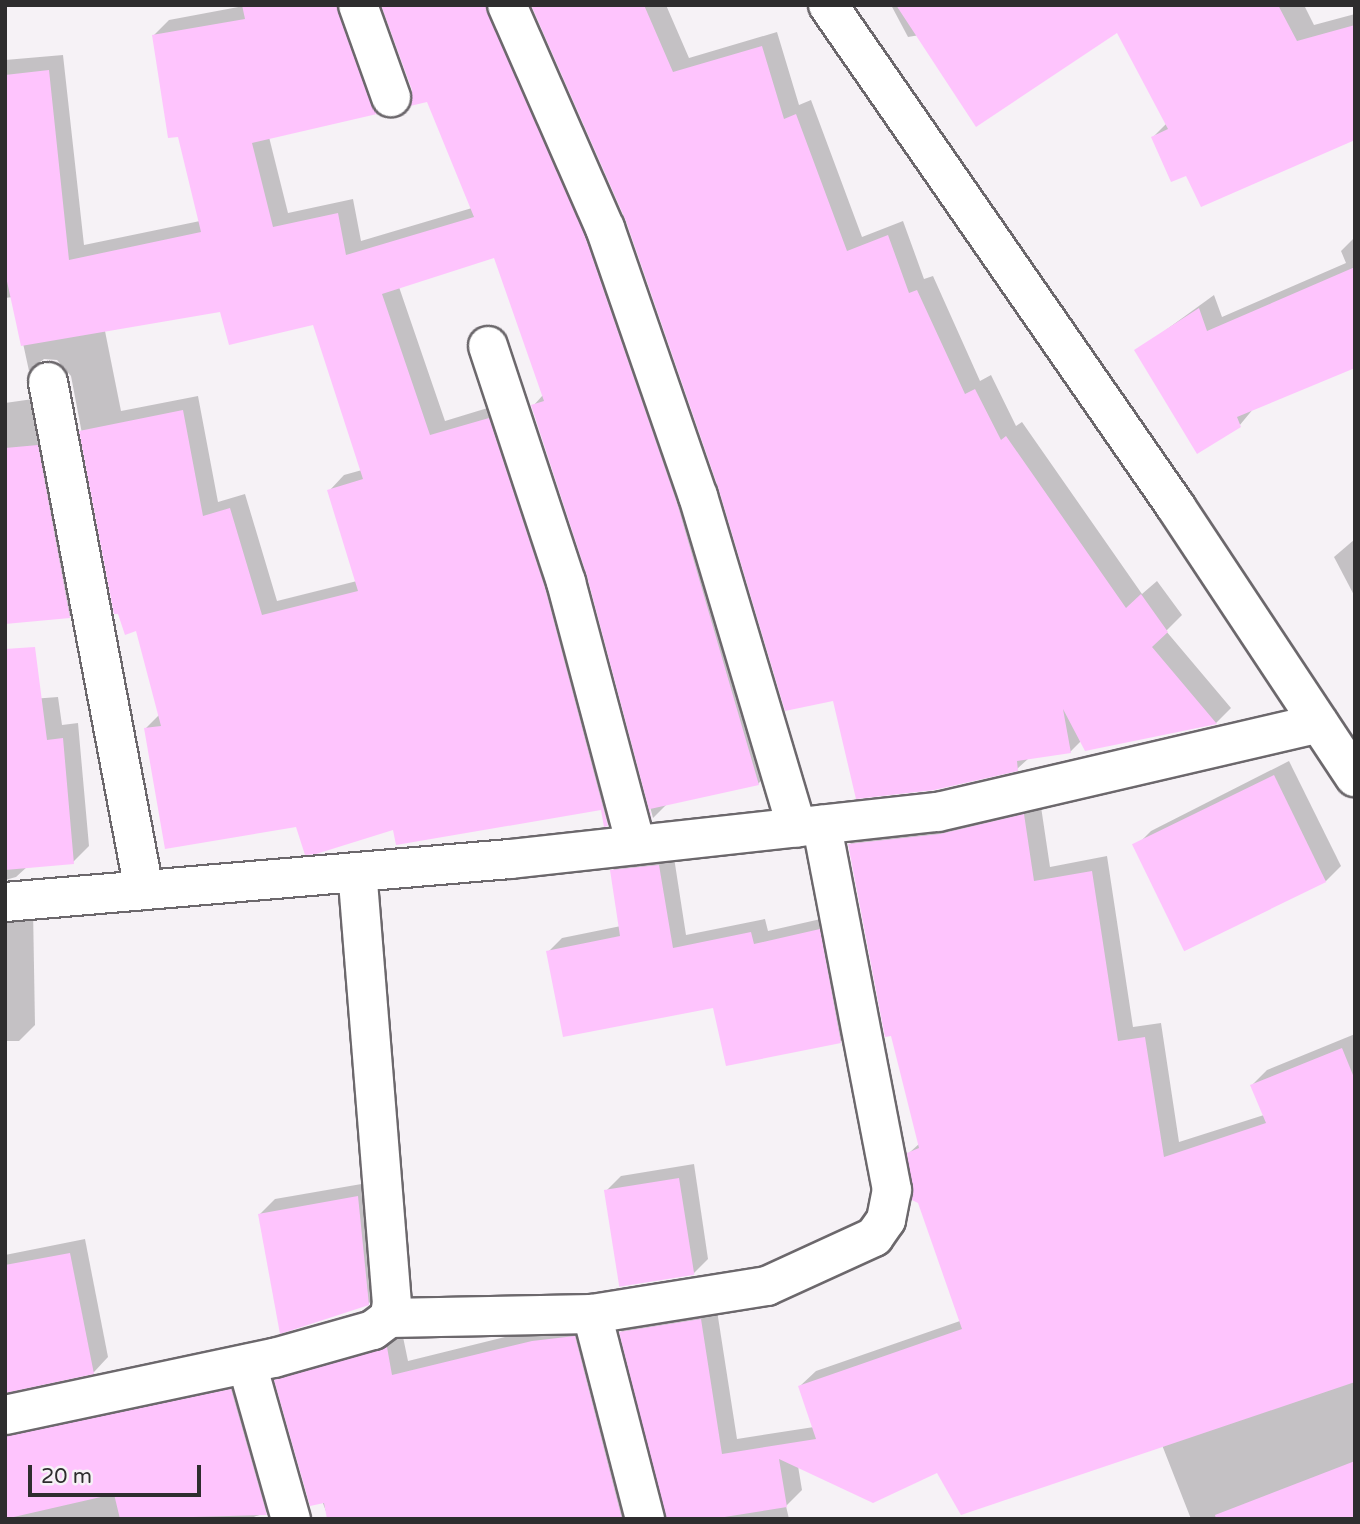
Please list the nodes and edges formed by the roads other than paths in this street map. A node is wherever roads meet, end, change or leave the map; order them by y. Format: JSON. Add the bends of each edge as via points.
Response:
{"nodes":[{"id":1,"x":358,"y":5,"type":"edge"},
{"id":2,"x":507,"y":5,"type":"edge"},
{"id":3,"x":828,"y":5,"type":"edge"},
{"id":4,"x":391,"y":97,"type":"dead end"},
{"id":5,"x":488,"y":346,"type":"dead end"},
{"id":6,"x":48,"y":382,"type":"dead end"},
{"id":7,"x":1319,"y":723,"type":"junction"},
{"id":8,"x":1355,"y":777,"type":"edge"},
{"id":9,"x":809,"y":826,"type":"junction"},
{"id":10,"x":636,"y":845,"type":"junction"},
{"id":11,"x":357,"y":872,"type":"junction"},
{"id":12,"x":144,"y":890,"type":"junction"},
{"id":13,"x":5,"y":902,"type":"edge"},
{"id":14,"x":592,"y":1314,"type":"junction"},
{"id":15,"x":390,"y":1318,"type":"junction"},
{"id":16,"x":247,"y":1364,"type":"junction"},
{"id":17,"x":5,"y":1415,"type":"edge"},
{"id":18,"x":291,"y":1519,"type":"edge"},
{"id":19,"x":645,"y":1519,"type":"edge"}],
"edges":[{"from":1,"to":4,"type":"street"},
{"from":2,"to":9,"type":"street","via":[[605,228]]},
{"from":3,"to":7,"type":"street","via":[[1176,506]]},
{"from":5,"to":10,"type":"street","via":[[566,582]]},
{"from":6,"to":12,"type":"street"},
{"from":7,"to":8,"type":"street"},
{"from":7,"to":9,"type":"street","via":[[938,813]]},
{"from":9,"to":10,"type":"street"},
{"from":9,"to":14,"type":"street","via":[[892,1190],[886,1220],[874,1237],[767,1286]]},
{"from":10,"to":11,"type":"street"},
{"from":11,"to":12,"type":"street"},
{"from":11,"to":15,"type":"street"},
{"from":12,"to":13,"type":"street"},
{"from":14,"to":15,"type":"street"},
{"from":14,"to":19,"type":"street"},
{"from":15,"to":16,"type":"street","via":[[373,1330]]},
{"from":16,"to":17,"type":"street"},
{"from":16,"to":18,"type":"street"}]}
